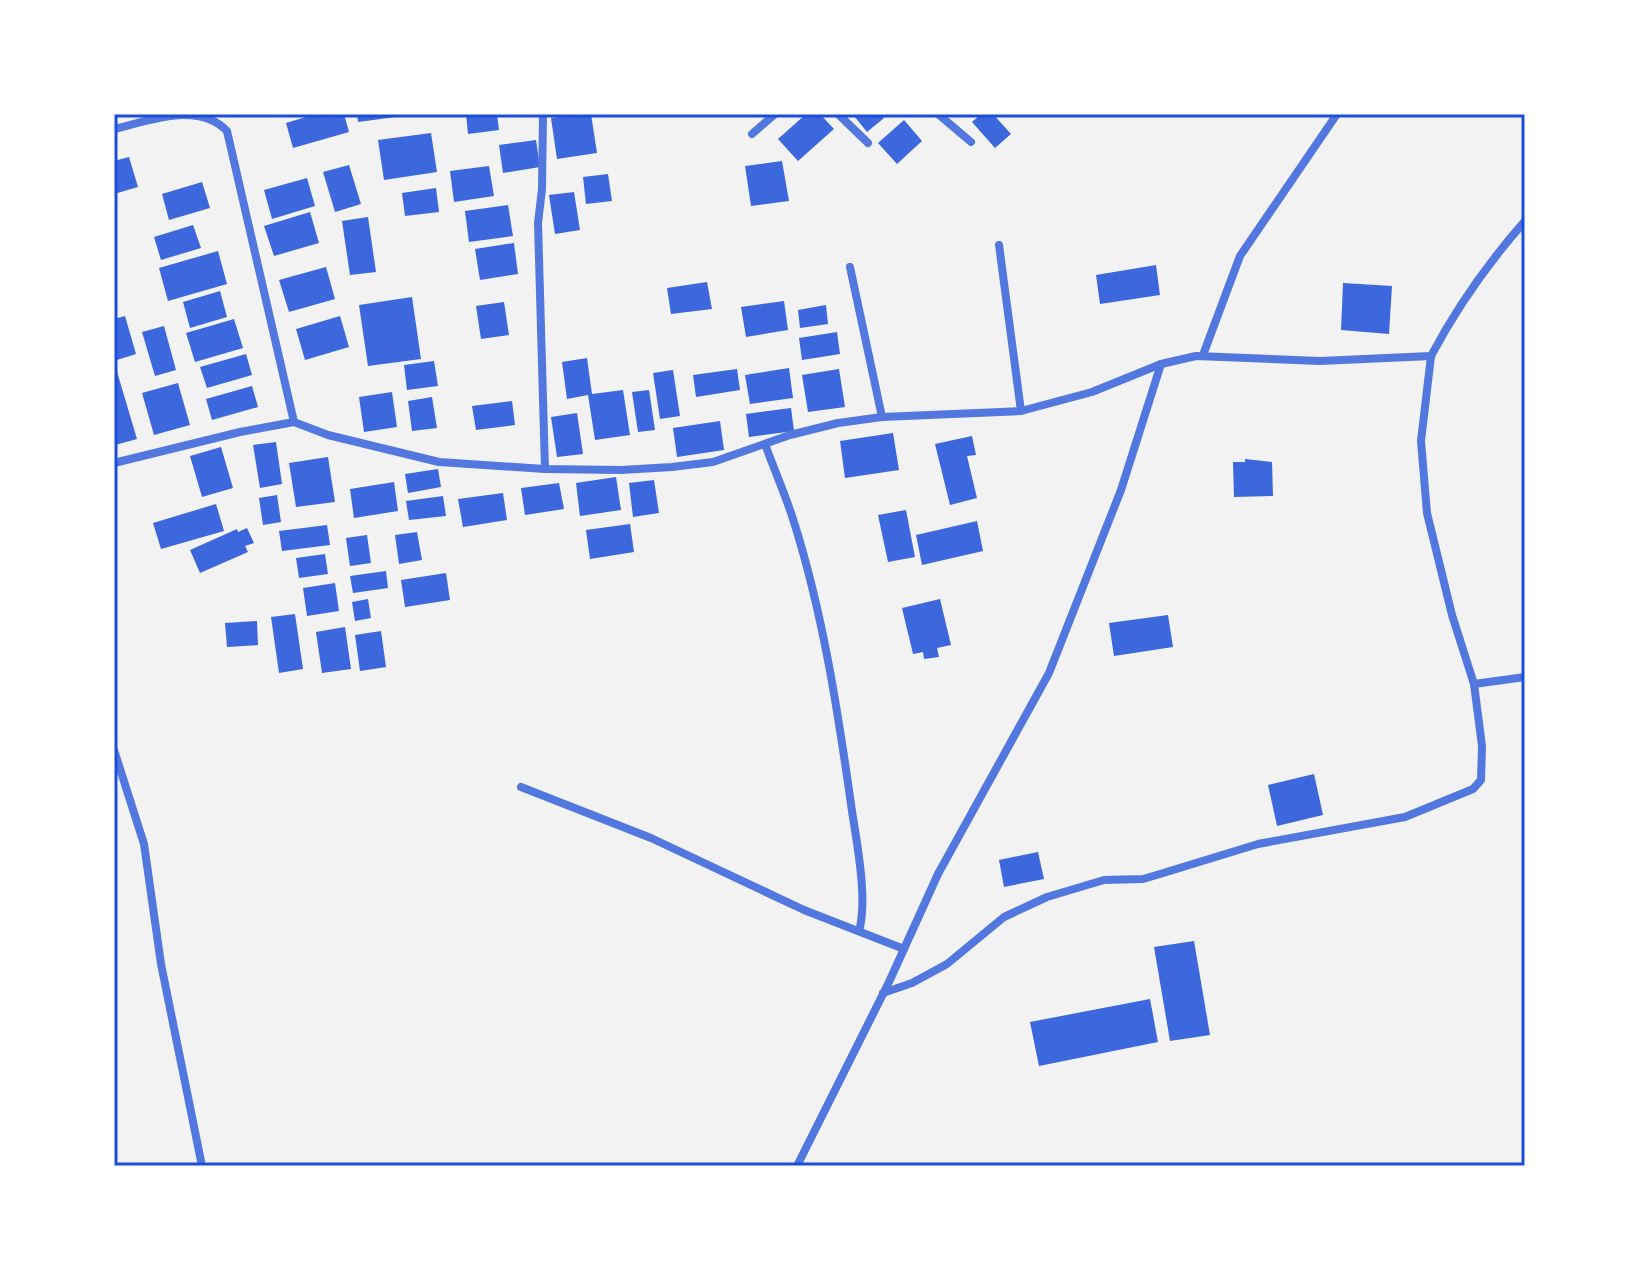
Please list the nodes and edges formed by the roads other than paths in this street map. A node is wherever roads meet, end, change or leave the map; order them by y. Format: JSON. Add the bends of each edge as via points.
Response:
{"nodes":[{"id":1,"x":543,"y":114,"type":"edge"},
{"id":2,"x":775,"y":114,"type":"edge"},
{"id":3,"x":838,"y":114,"type":"edge"},
{"id":4,"x":938,"y":114,"type":"edge"},
{"id":5,"x":1337,"y":114,"type":"edge"},
{"id":6,"x":114,"y":129,"type":"edge"},
{"id":7,"x":752,"y":134,"type":"dead end"},
{"id":8,"x":971,"y":142,"type":"dead end"},
{"id":9,"x":868,"y":143,"type":"dead end"},
{"id":10,"x":1525,"y":221,"type":"edge"},
{"id":11,"x":999,"y":245,"type":"dead end"},
{"id":12,"x":850,"y":267,"type":"dead end"},
{"id":13,"x":1199,"y":355,"type":"junction"},
{"id":14,"x":1431,"y":356,"type":"junction"},
{"id":15,"x":1166,"y":362,"type":"junction"},
{"id":16,"x":1021,"y":411,"type":"junction"},
{"id":17,"x":882,"y":417,"type":"junction"},
{"id":18,"x":294,"y":422,"type":"junction"},
{"id":19,"x":765,"y":444,"type":"junction"},
{"id":20,"x":115,"y":459,"type":"edge"},
{"id":21,"x":545,"y":469,"type":"junction"},
{"id":22,"x":1525,"y":677,"type":"edge"},
{"id":23,"x":1474,"y":684,"type":"junction"},
{"id":24,"x":114,"y":750,"type":"edge"},
{"id":25,"x":521,"y":787,"type":"dead end"},
{"id":26,"x":859,"y":931,"type":"junction"},
{"id":27,"x":903,"y":952,"type":"junction"},
{"id":28,"x":883,"y":993,"type":"junction"},
{"id":29,"x":202,"y":1166,"type":"edge"},
{"id":30,"x":797,"y":1166,"type":"edge"}],
"edges":[{"from":1,"to":21,"type":"street","via":[[538,223]]},
{"from":2,"to":7,"type":"street"},
{"from":3,"to":9,"type":"street"},
{"from":4,"to":8,"type":"street"},
{"from":5,"to":13,"type":"street","via":[[1240,256]]},
{"from":6,"to":18,"type":"street","via":[[183,114],[221,124],[227,131]]},
{"from":10,"to":14,"type":"street","via":[[1482,274]]},
{"from":11,"to":16,"type":"street"},
{"from":12,"to":17,"type":"street"},
{"from":13,"to":14,"type":"street","via":[[1320,361]]},
{"from":13,"to":15,"type":"street"},
{"from":14,"to":23,"type":"street","via":[[1421,441],[1427,513]]},
{"from":15,"to":16,"type":"street","via":[[1092,392]]},
{"from":15,"to":27,"type":"street","via":[[1049,673],[938,874]]},
{"from":16,"to":17,"type":"street"},
{"from":17,"to":19,"type":"street","via":[[838,423]]},
{"from":18,"to":20,"type":"street"},
{"from":18,"to":21,"type":"street","via":[[439,462]]},
{"from":19,"to":21,"type":"street","via":[[713,462],[672,467]]},
{"from":19,"to":26,"type":"street","via":[[808,574],[838,713],[860,860]]},
{"from":22,"to":23,"type":"street"},
{"from":23,"to":28,"type":"street","via":[[1482,746],[1481,780],[1473,789],[1405,817],[1258,844],[1143,879],[1104,880],[1047,897],[1004,917],[947,964]]},
{"from":24,"to":29,"type":"street","via":[[144,844],[161,964]]},
{"from":25,"to":26,"type":"street","via":[[651,838]]},
{"from":26,"to":27,"type":"street"},
{"from":27,"to":28,"type":"street"},
{"from":28,"to":30,"type":"street"}]}
